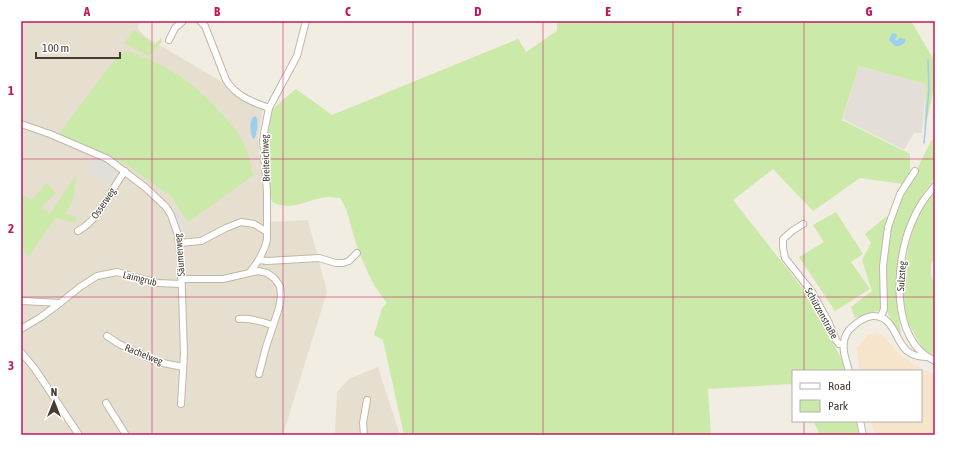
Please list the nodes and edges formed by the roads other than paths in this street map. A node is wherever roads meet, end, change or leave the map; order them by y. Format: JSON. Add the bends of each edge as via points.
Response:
{"nodes":[{"id":1,"x":183,"y":21,"type":"edge"},
{"id":2,"x":200,"y":21,"type":"edge"},
{"id":3,"x":306,"y":21,"type":"edge"},
{"id":4,"x":169,"y":40,"type":"dead end"},
{"id":5,"x":269,"y":108,"type":"junction"},
{"id":6,"x":21,"y":124,"type":"edge"},
{"id":7,"x":125,"y":171,"type":"junction"},
{"id":8,"x":915,"y":171,"type":"dead end"},
{"id":9,"x":935,"y":186,"type":"edge"},
{"id":10,"x":804,"y":224,"type":"dead end"},
{"id":11,"x":78,"y":231,"type":"dead end"},
{"id":12,"x":267,"y":232,"type":"junction"},
{"id":13,"x":180,"y":243,"type":"junction"},
{"id":14,"x":357,"y":253,"type":"dead end"},
{"id":15,"x":260,"y":260,"type":"junction"},
{"id":16,"x":250,"y":272,"type":"junction"},
{"id":17,"x":181,"y":282,"type":"junction"},
{"id":18,"x":22,"y":301,"type":"dead end"},
{"id":19,"x":60,"y":303,"type":"junction"},
{"id":20,"x":880,"y":316,"type":"junction"},
{"id":21,"x":239,"y":319,"type":"dead end"},
{"id":22,"x":272,"y":325,"type":"junction"},
{"id":23,"x":21,"y":328,"type":"edge"},
{"id":24,"x":107,"y":336,"type":"dead end"},
{"id":25,"x":843,"y":344,"type":"junction"},
{"id":26,"x":21,"y":352,"type":"edge"},
{"id":27,"x":927,"y":357,"type":"junction"},
{"id":28,"x":935,"y":360,"type":"edge"},
{"id":29,"x":183,"y":367,"type":"junction"},
{"id":30,"x":849,"y":370,"type":"edge"},
{"id":31,"x":260,"y":374,"type":"dead end"},
{"id":32,"x":367,"y":400,"type":"dead end"},
{"id":33,"x":106,"y":404,"type":"dead end"},
{"id":34,"x":181,"y":404,"type":"dead end"},
{"id":35,"x":860,"y":422,"type":"edge"},
{"id":36,"x":79,"y":435,"type":"edge"},
{"id":37,"x":126,"y":435,"type":"edge"},
{"id":38,"x":364,"y":435,"type":"edge"},
{"id":39,"x":863,"y":435,"type":"edge"}],
"edges":[{"from":1,"to":4,"type":"street","via":[[175,28]]},
{"from":2,"to":5,"type":"street","via":[[205,26],[230,86],[242,97]]},
{"from":3,"to":5,"type":"street","name":"Breiteichweg","via":[[297,56]]},
{"from":5,"to":12,"type":"street","name":"Breiteichweg","via":[[263,141]]},
{"from":6,"to":7,"type":"street","name":"Säumerweg","via":[[94,152]]},
{"from":7,"to":11,"type":"street","name":"Osserweg","via":[[93,219]]},
{"from":7,"to":13,"type":"street","name":"Säumerweg","via":[[166,207],[174,222]]},
{"from":8,"to":20,"type":"street","name":"Sulzsteg","via":[[900,194],[888,228],[884,266],[884,309]]},
{"from":9,"to":27,"type":"street","name":"Sulzsteg","via":[[919,207],[911,224],[903,253],[899,286],[901,310],[908,333],[917,349]]},
{"from":10,"to":25,"type":"street","name":"Schützenstraße","via":[[792,230],[783,239],[785,258],[812,292],[836,340]]},
{"from":12,"to":13,"type":"street","via":[[254,224],[242,222],[201,241]]},
{"from":12,"to":15,"type":"street","name":"Breiteichweg","via":[[265,249]]},
{"from":13,"to":17,"type":"street","name":"Säumerweg"},
{"from":14,"to":15,"type":"street","via":[[343,263],[319,258]]},
{"from":15,"to":16,"type":"street"},
{"from":16,"to":17,"type":"street","name":"Laimgrub","via":[[223,279]]},
{"from":16,"to":22,"type":"street","via":[[267,273],[280,286],[280,308]]},
{"from":17,"to":19,"type":"street","name":"Laimgrub","via":[[158,283],[117,272],[107,273],[90,280]]},
{"from":17,"to":29,"type":"street","name":"Säumerweg","via":[[184,324]]},
{"from":18,"to":19,"type":"street"},
{"from":19,"to":23,"type":"street","name":"Laimgrub"},
{"from":20,"to":25,"type":"street","name":"Schützenstraße","via":[[870,316],[853,326]]},
{"from":20,"to":27,"type":"street","via":[[887,320],[907,351],[918,357]]},
{"from":21,"to":22,"type":"street"},
{"from":22,"to":31,"type":"street"},
{"from":24,"to":29,"type":"street","name":"Rachelweg","via":[[158,362]]},
{"from":25,"to":30,"type":"street","name":"Schützenstraße"},
{"from":26,"to":36,"type":"street"},
{"from":27,"to":28,"type":"street","name":"Sulzsteg"},
{"from":29,"to":34,"type":"street","name":"Säumerweg"},
{"from":32,"to":38,"type":"street","via":[[363,423]]},
{"from":33,"to":37,"type":"street"},
{"from":35,"to":39,"type":"street"}]}
